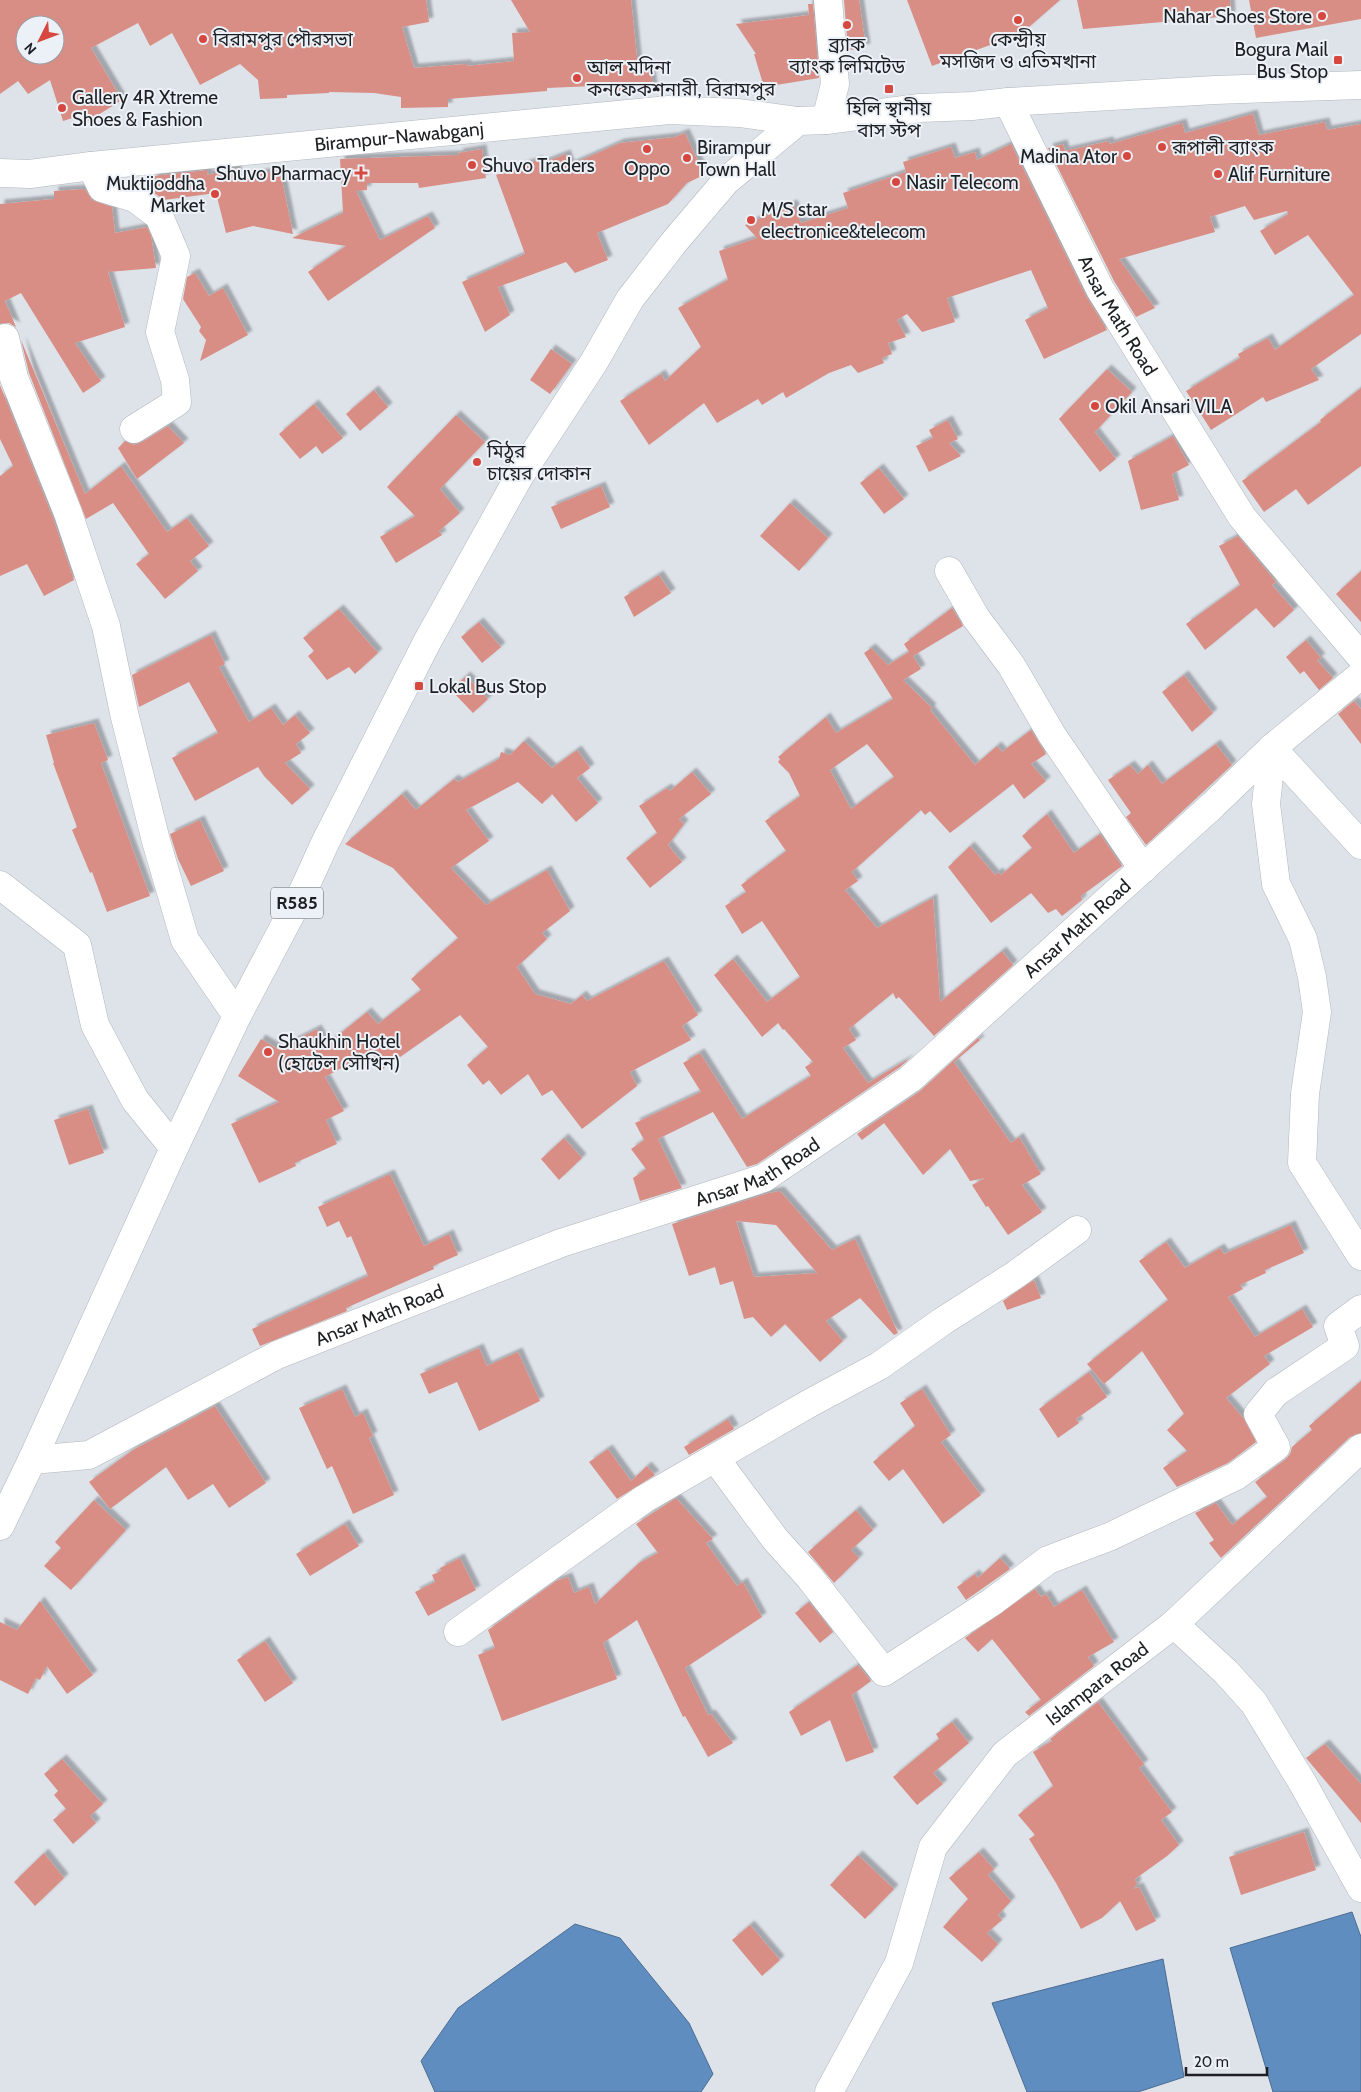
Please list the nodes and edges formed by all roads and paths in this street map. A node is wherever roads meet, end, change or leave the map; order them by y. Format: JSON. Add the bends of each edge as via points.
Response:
{"nodes":[{"id":1,"x":828,"y":0,"type":"edge"},
{"id":2,"x":1361,"y":85,"type":"edge"},
{"id":3,"x":1008,"y":102,"type":"junction"},
{"id":4,"x":826,"y":120,"type":"junction"},
{"id":5,"x":798,"y":121,"type":"junction"},
{"id":6,"x":91,"y":166,"type":"junction"},
{"id":7,"x":0,"y":173,"type":"edge"},
{"id":8,"x":5,"y":338,"type":"dead end"},
{"id":9,"x":134,"y":429,"type":"dead end"},
{"id":10,"x":949,"y":571,"type":"dead end"},
{"id":11,"x":1361,"y":657,"type":"edge"},
{"id":12,"x":1361,"y":675,"type":"edge"},
{"id":13,"x":1272,"y":748,"type":"junction"},
{"id":14,"x":1361,"y":845,"type":"edge"},
{"id":15,"x":1142,"y":869,"type":"junction"},
{"id":16,"x":0,"y":885,"type":"edge"},
{"id":17,"x":237,"y":1016,"type":"junction"},
{"id":18,"x":174,"y":1148,"type":"junction"},
{"id":19,"x":1078,"y":1230,"type":"dead end"},
{"id":20,"x":1361,"y":1256,"type":"edge"},
{"id":21,"x":1361,"y":1309,"type":"edge"},
{"id":22,"x":1361,"y":1448,"type":"edge"},
{"id":23,"x":715,"y":1458,"type":"junction"},
{"id":24,"x":32,"y":1460,"type":"junction"},
{"id":25,"x":0,"y":1526,"type":"edge"},
{"id":26,"x":1174,"y":1624,"type":"junction"},
{"id":27,"x":458,"y":1632,"type":"dead end"},
{"id":28,"x":1361,"y":1888,"type":"edge"},
{"id":29,"x":829,"y":2092,"type":"edge"}],
"edges":[{"from":1,"to":4,"type":"street","via":[[835,84]]},
{"from":2,"to":3,"type":"street","name":"Birampur-Nawabganj"},
{"from":3,"to":4,"type":"street","name":"Birampur-Nawabganj","via":[[920,108]]},
{"from":3,"to":11,"type":"street","name":"Ansar Math Road","via":[[1100,289],[1236,508]]},
{"from":4,"to":5,"type":"street","name":"Birampur-Nawabganj"},
{"from":5,"to":6,"type":"street","name":"Birampur-Nawabganj","via":[[669,110]]},
{"from":5,"to":17,"type":"street","number":"R585","via":[[726,181],[630,299],[594,362],[520,475],[428,642]]},
{"from":6,"to":7,"type":"street","name":"Birampur-Nawabganj","via":[[30,174]]},
{"from":6,"to":9,"type":"street","via":[[102,188],[135,198],[159,216],[176,256],[160,332],[175,380],[177,402]]},
{"from":8,"to":17,"type":"street","via":[[14,378],[68,512],[106,626],[128,731],[184,940]]},
{"from":10,"to":15,"type":"street","via":[[976,618],[1011,665],[1052,735]]},
{"from":12,"to":13,"type":"street","name":"Ansar Math Road"},
{"from":13,"to":14,"type":"street"},
{"from":13,"to":15,"type":"street","name":"Ansar Math Road"},
{"from":13,"to":20,"type":"street","via":[[1266,804],[1276,884],[1303,939],[1317,1012],[1305,1094],[1302,1163]]},
{"from":15,"to":24,"type":"street","name":"Ansar Math Road","via":[[910,1079],[764,1178],[562,1243],[277,1355],[88,1455]]},
{"from":16,"to":18,"type":"street","via":[[77,945],[95,1025],[135,1100]]},
{"from":17,"to":18,"type":"street","number":"R585"},
{"from":18,"to":24,"type":"street","number":"R585"},
{"from":19,"to":23,"type":"street","via":[[879,1366]]},
{"from":21,"to":23,"type":"street","via":[[1338,1326],[1345,1346],[1276,1392],[1258,1414],[1276,1447],[1236,1476],[1110,1536],[1048,1560],[992,1602],[884,1672],[775,1539]]},
{"from":22,"to":26,"type":"street","name":"Islampara Road"},
{"from":23,"to":27,"type":"street","via":[[644,1499]]},
{"from":24,"to":25,"type":"street","number":"R585"},
{"from":26,"to":28,"type":"street","via":[[1226,1672],[1254,1704]]},
{"from":26,"to":29,"type":"street","name":"Islampara Road","via":[[1005,1754],[933,1847],[899,1962]]}]}
